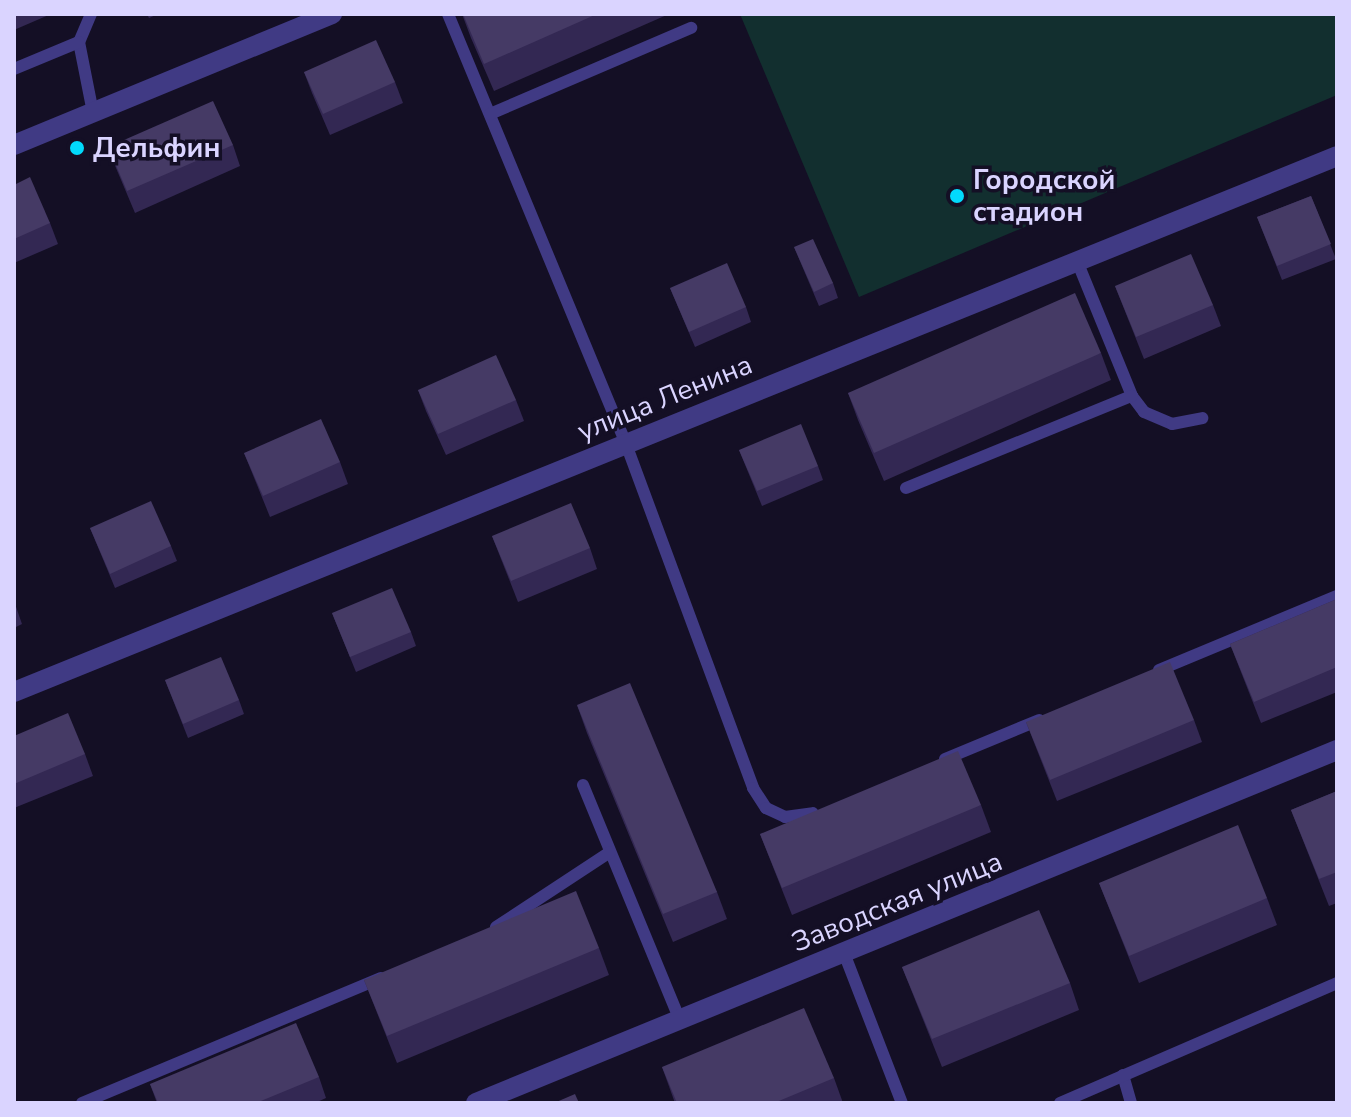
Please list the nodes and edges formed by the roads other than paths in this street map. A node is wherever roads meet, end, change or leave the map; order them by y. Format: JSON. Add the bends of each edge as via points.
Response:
{"nodes":[{"id":1,"x":91,"y":14,"type":"edge"},
{"id":2,"x":332,"y":14,"type":"edge"},
{"id":3,"x":448,"y":14,"type":"edge"},
{"id":4,"x":691,"y":28,"type":"dead end"},
{"id":5,"x":79,"y":42,"type":"junction"},
{"id":6,"x":14,"y":69,"type":"edge"},
{"id":7,"x":93,"y":113,"type":"junction"},
{"id":8,"x":490,"y":114,"type":"junction"},
{"id":9,"x":14,"y":145,"type":"edge"},
{"id":10,"x":1337,"y":156,"type":"edge"},
{"id":11,"x":1077,"y":261,"type":"junction"},
{"id":12,"x":1132,"y":396,"type":"junction"},
{"id":13,"x":1202,"y":418,"type":"dead end"},
{"id":14,"x":626,"y":444,"type":"junction"},
{"id":15,"x":906,"y":488,"type":"dead end"},
{"id":16,"x":1337,"y":596,"type":"edge"},
{"id":17,"x":1150,"y":674,"type":"edge"},
{"id":18,"x":14,"y":692,"type":"edge"},
{"id":19,"x":1049,"y":715,"type":"edge"},
{"id":20,"x":1337,"y":750,"type":"edge"},
{"id":21,"x":933,"y":763,"type":"edge"},
{"id":22,"x":583,"y":785,"type":"dead end"},
{"id":23,"x":832,"y":805,"type":"edge"},
{"id":24,"x":610,"y":852,"type":"junction"},
{"id":25,"x":483,"y":934,"type":"edge"},
{"id":26,"x":844,"y":953,"type":"junction"},
{"id":27,"x":400,"y":970,"type":"edge"},
{"id":28,"x":1337,"y":983,"type":"edge"},
{"id":29,"x":680,"y":1020,"type":"junction"},
{"id":30,"x":1123,"y":1075,"type":"junction"},
{"id":31,"x":82,"y":1103,"type":"edge"},
{"id":32,"x":476,"y":1103,"type":"edge"},
{"id":33,"x":902,"y":1103,"type":"edge"},
{"id":34,"x":1060,"y":1103,"type":"edge"},
{"id":35,"x":1131,"y":1103,"type":"edge"}],
"edges":[{"from":1,"to":5,"type":"lane"},
{"from":2,"to":7,"type":"street"},
{"from":3,"to":8,"type":"lane"},
{"from":4,"to":8,"type":"lane"},
{"from":5,"to":6,"type":"lane"},
{"from":5,"to":7,"type":"lane"},
{"from":7,"to":9,"type":"street"},
{"from":8,"to":14,"type":"lane"},
{"from":10,"to":11,"type":"street","name":"улица Ленина"},
{"from":11,"to":12,"type":"lane"},
{"from":11,"to":14,"type":"street","name":"улица Ленина"},
{"from":12,"to":13,"type":"lane","via":[[1158,420],[1172,424]]},
{"from":12,"to":15,"type":"lane"},
{"from":14,"to":18,"type":"street","name":"улица Ленина"},
{"from":14,"to":23,"type":"lane","via":[[753,788],[766,808],[785,817],[803,817]]},
{"from":16,"to":17,"type":"lane"},
{"from":19,"to":21,"type":"lane"},
{"from":20,"to":26,"type":"street","name":"Заводская улица"},
{"from":22,"to":24,"type":"lane"},
{"from":24,"to":25,"type":"lane"},
{"from":24,"to":29,"type":"lane"},
{"from":26,"to":29,"type":"street","name":"Заводская улица"},
{"from":26,"to":33,"type":"lane"},
{"from":27,"to":31,"type":"lane"},
{"from":28,"to":30,"type":"lane"},
{"from":29,"to":32,"type":"street","name":"Заводская улица"},
{"from":30,"to":34,"type":"lane"},
{"from":30,"to":35,"type":"lane"}]}
